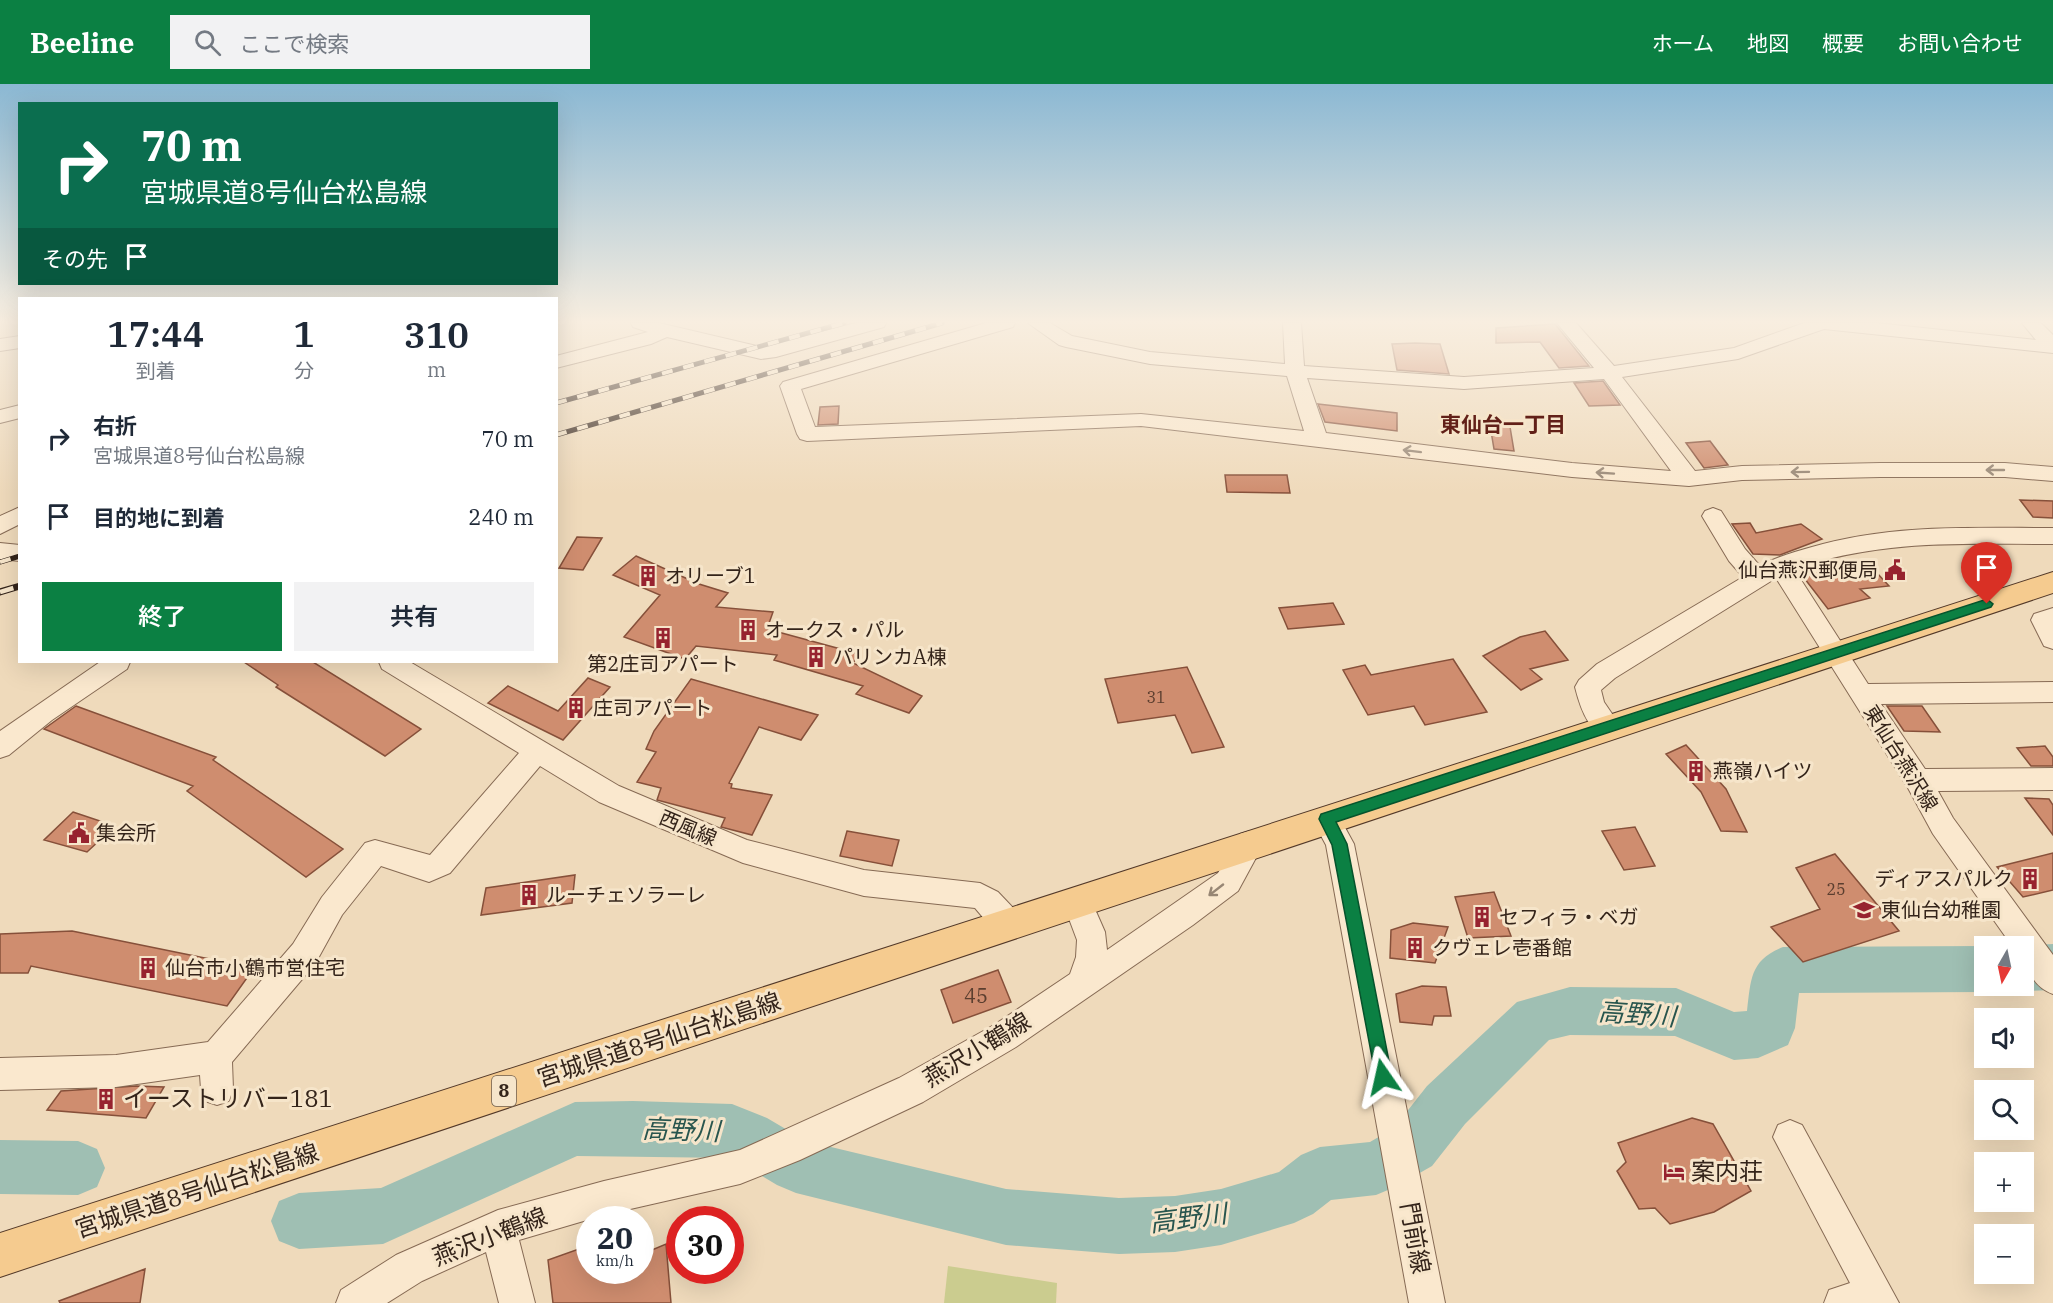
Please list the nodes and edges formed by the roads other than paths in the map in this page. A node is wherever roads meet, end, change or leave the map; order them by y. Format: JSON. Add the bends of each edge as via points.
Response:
{"nodes":[{"id":1,"x":811,"y":380,"type":"edge"},
{"id":2,"x":1298,"y":380,"type":"edge"},
{"id":3,"x":1424,"y":380,"type":"edge"},
{"id":4,"x":1509,"y":380,"type":"edge"},
{"id":5,"x":1614,"y":380,"type":"edge"},
{"id":6,"x":18,"y":412,"type":"edge"},
{"id":7,"x":0,"y":417,"type":"edge"},
{"id":8,"x":1317,"y":438,"type":"junction"},
{"id":9,"x":2053,"y":474,"type":"edge"},
{"id":10,"x":1689,"y":479,"type":"junction"},
{"id":11,"x":18,"y":515,"type":"edge"},
{"id":12,"x":1713,"y":516,"type":"dead end"},
{"id":13,"x":0,"y":526,"type":"edge"},
{"id":14,"x":2053,"y":536,"type":"edge"},
{"id":15,"x":0,"y":551,"type":"edge"},
{"id":16,"x":18,"y":553,"type":"edge"},
{"id":17,"x":1769,"y":572,"type":"junction"},
{"id":18,"x":2053,"y":582,"type":"edge"},
{"id":19,"x":1834,"y":653,"type":"junction"},
{"id":20,"x":116,"y":663,"type":"edge"},
{"id":21,"x":393,"y":663,"type":"edge"},
{"id":22,"x":2053,"y":692,"type":"edge"},
{"id":23,"x":1861,"y":694,"type":"junction"},
{"id":24,"x":1608,"y":727,"type":"junction"},
{"id":25,"x":0,"y":747,"type":"edge"},
{"id":26,"x":537,"y":751,"type":"junction"},
{"id":27,"x":2053,"y":779,"type":"edge"},
{"id":28,"x":1918,"y":780,"type":"junction"},
{"id":29,"x":1326,"y":819,"type":"junction"},
{"id":30,"x":1250,"y":843,"type":"junction"},
{"id":31,"x":1085,"y":898,"type":"junction"},
{"id":32,"x":1008,"y":924,"type":"junction"},
{"id":33,"x":2053,"y":980,"type":"edge"},
{"id":34,"x":1083,"y":981,"type":"junction"},
{"id":35,"x":216,"y":1057,"type":"junction"},
{"id":36,"x":0,"y":1074,"type":"edge"},
{"id":37,"x":217,"y":1089,"type":"dead end"},
{"id":38,"x":1790,"y":1137,"type":"dead end"},
{"id":39,"x":498,"y":1228,"type":"junction"},
{"id":40,"x":0,"y":1255,"type":"edge"},
{"id":41,"x":1866,"y":1300,"type":"edge"},
{"id":42,"x":354,"y":1303,"type":"edge"},
{"id":43,"x":517,"y":1303,"type":"edge"},
{"id":44,"x":1427,"y":1303,"type":"edge"}],
"edges":[{"from":1,"to":8,"type":"street","via":[[790,386],[807,434],[1141,420]]},
{"from":2,"to":8,"type":"street"},
{"from":3,"to":4,"type":"street","via":[[1464,383]]},
{"from":5,"to":10,"type":"street"},
{"from":6,"to":7,"type":"street"},
{"from":10,"to":8,"type":"street","one_way":true,"via":[[1572,470]]},
{"from":9,"to":10,"type":"street","one_way":true,"via":[[1880,470],[1742,473]]},
{"from":11,"to":13,"type":"street"},
{"from":12,"to":17,"type":"street","name":"東仙台燕沢線","via":[[1737,555]]},
{"from":14,"to":17,"type":"street","via":[[1914,536],[1849,544]]},
{"from":15,"to":16,"type":"street"},
{"from":17,"to":19,"type":"street","name":"東仙台燕沢線"},
{"from":17,"to":24,"type":"street","via":[[1594,681],[1588,687],[1592,705]]},
{"from":18,"to":19,"type":"main road","name":"宮城県道8号仙台松島線","number":"8"},
{"from":19,"to":23,"type":"street","name":"東仙台燕沢線"},
{"from":19,"to":24,"type":"main road","name":"宮城県道8号仙台松島線","number":"8"},
{"from":20,"to":25,"type":"street","via":[[56,701]]},
{"from":21,"to":26,"type":"street","name":"西風線"},
{"from":22,"to":23,"type":"street"},
{"from":23,"to":28,"type":"street","name":"東仙台燕沢線"},
{"from":24,"to":29,"type":"main road","name":"宮城県道8号仙台松島線","number":"8"},
{"from":26,"to":32,"type":"street","name":"西風線","via":[[609,794],[743,851],[864,883],[980,897]]},
{"from":26,"to":35,"type":"street","via":[[440,864],[429,869],[375,852],[332,906],[304,954]]},
{"from":27,"to":28,"type":"street"},
{"from":28,"to":33,"type":"street","name":"東仙台燕沢線","via":[[1943,826]]},
{"from":29,"to":30,"type":"main road","name":"宮城県道8号仙台松島線","number":"8"},
{"from":29,"to":44,"type":"street","name":"門前線","via":[[1340,844]]},
{"from":30,"to":31,"type":"main road","name":"宮城県道8号仙台松島線","number":"8"},
{"from":30,"to":34,"type":"street","name":"燕沢小鶴線","one_way":true,"via":[[1228,882],[1184,916]]},
{"from":31,"to":32,"type":"main road","name":"宮城県道8号仙台松島線","number":"8"},
{"from":31,"to":34,"type":"street","via":[[1094,939]]},
{"from":32,"to":40,"type":"main road","name":"宮城県道8号仙台松島線","number":"8"},
{"from":34,"to":39,"type":"street","name":"燕沢小鶴線","via":[[1005,1036],[911,1090],[788,1148],[740,1167],[604,1198]]},
{"from":35,"to":36,"type":"street","via":[[116,1071]]},
{"from":35,"to":37,"type":"street"},
{"from":38,"to":41,"type":"street"},
{"from":39,"to":42,"type":"street","name":"燕沢小鶴線","via":[[409,1268]]},
{"from":39,"to":43,"type":"street"}]}
